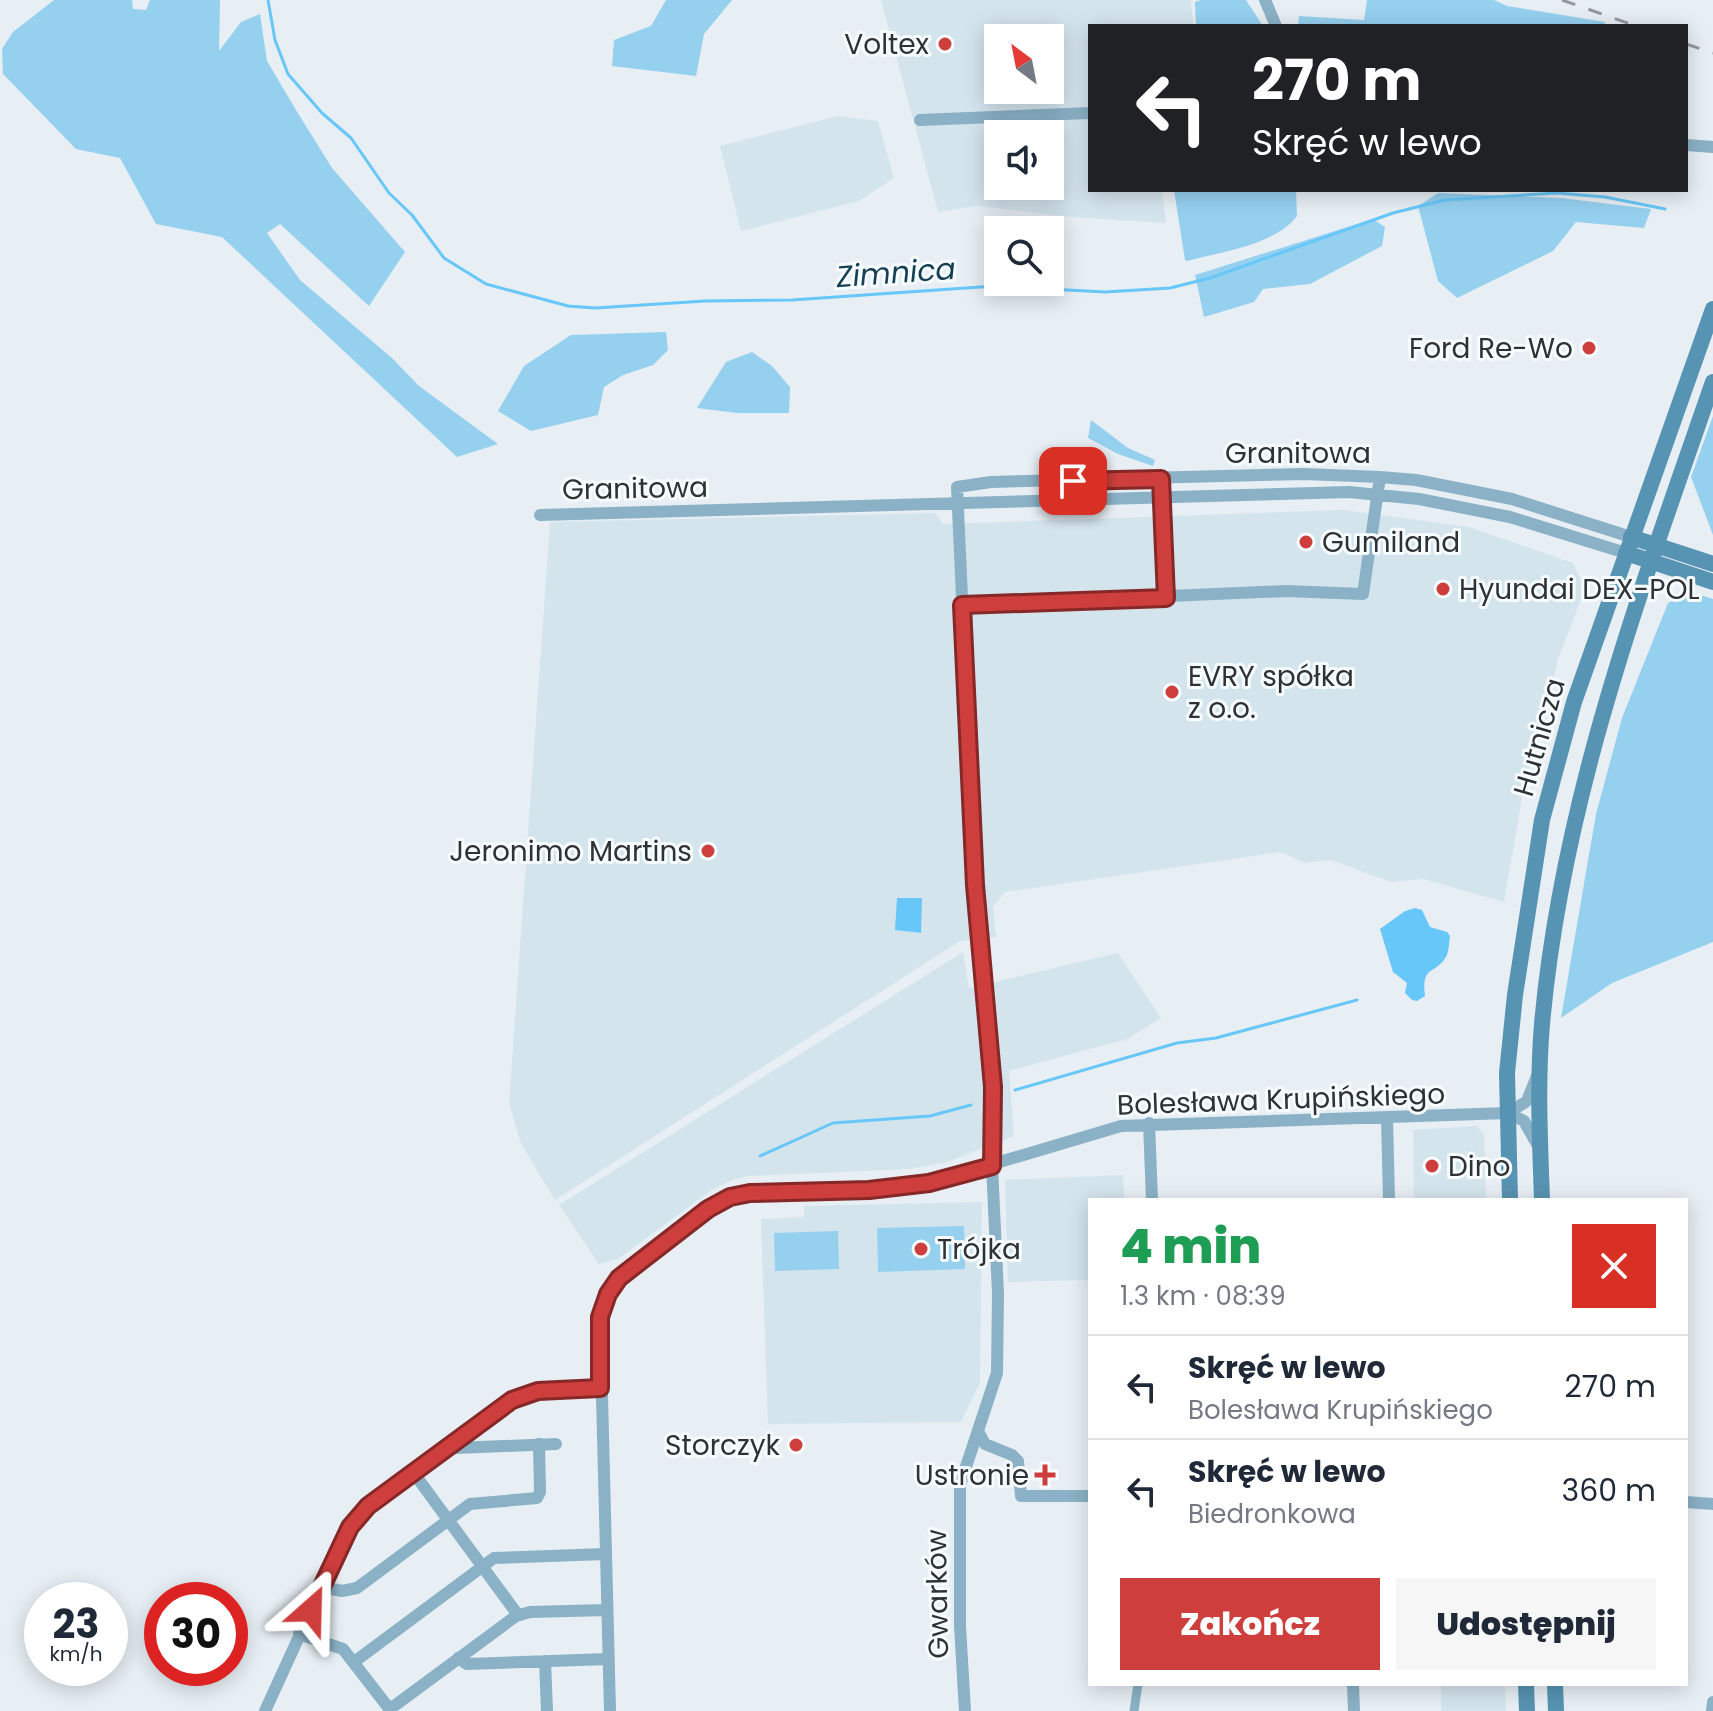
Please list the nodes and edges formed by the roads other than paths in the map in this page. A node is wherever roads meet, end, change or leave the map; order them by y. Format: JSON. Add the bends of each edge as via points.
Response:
{"nodes":[{"id":1,"x":1265,"y":0,"type":"edge"},
{"id":2,"x":1275,"y":24,"type":"edge"},
{"id":3,"x":1088,"y":113,"type":"edge"},
{"id":4,"x":920,"y":120,"type":"dead end"},
{"id":5,"x":1688,"y":145,"type":"edge"},
{"id":6,"x":1713,"y":147,"type":"edge"},
{"id":7,"x":1713,"y":309,"type":"edge"},
{"id":8,"x":1713,"y":382,"type":"edge"},
{"id":9,"x":1380,"y":477,"type":"junction"},
{"id":10,"x":1161,"y":479,"type":"junction"},
{"id":11,"x":957,"y":487,"type":"joint"},
{"id":12,"x":1378,"y":494,"type":"junction"},
{"id":13,"x":1163,"y":497,"type":"junction"},
{"id":14,"x":958,"y":504,"type":"junction"},
{"id":15,"x":540,"y":515,"type":"dead end"},
{"id":16,"x":1628,"y":545,"type":"junction"},
{"id":17,"x":1653,"y":553,"type":"junction"},
{"id":18,"x":1713,"y":564,"type":"edge"},
{"id":19,"x":1713,"y":582,"type":"edge"},
{"id":20,"x":1166,"y":598,"type":"junction"},
{"id":21,"x":962,"y":605,"type":"junction"},
{"id":22,"x":1540,"y":1067,"type":"junction"},
{"id":23,"x":1508,"y":1113,"type":"junction"},
{"id":24,"x":1387,"y":1118,"type":"junction"},
{"id":25,"x":1149,"y":1123,"type":"junction"},
{"id":26,"x":1540,"y":1151,"type":"junction"},
{"id":27,"x":992,"y":1166,"type":"junction"},
{"id":28,"x":1152,"y":1198,"type":"edge"},
{"id":29,"x":1389,"y":1198,"type":"edge"},
{"id":30,"x":1510,"y":1198,"type":"edge"},
{"id":31,"x":1542,"y":1198,"type":"edge"},
{"id":32,"x":600,"y":1388,"type":"junction"},
{"id":33,"x":978,"y":1431,"type":"junction"},
{"id":34,"x":450,"y":1444,"type":"junction"},
{"id":35,"x":539,"y":1444,"type":"junction"},
{"id":36,"x":556,"y":1444,"type":"dead end"},
{"id":37,"x":413,"y":1472,"type":"junction"},
{"id":38,"x":1088,"y":1496,"type":"edge"},
{"id":39,"x":1688,"y":1502,"type":"edge"},
{"id":40,"x":1713,"y":1504,"type":"edge"},
{"id":41,"x":449,"y":1519,"type":"junction"},
{"id":42,"x":605,"y":1554,"type":"junction"},
{"id":43,"x":483,"y":1564,"type":"junction"},
{"id":44,"x":322,"y":1587,"type":"junction"},
{"id":45,"x":607,"y":1610,"type":"junction"},
{"id":46,"x":518,"y":1615,"type":"junction"},
{"id":47,"x":299,"y":1634,"type":"junction"},
{"id":48,"x":458,"y":1658,"type":"junction"},
{"id":49,"x":608,"y":1659,"type":"junction"},
{"id":50,"x":545,"y":1661,"type":"junction"},
{"id":51,"x":354,"y":1662,"type":"junction"},
{"id":52,"x":1138,"y":1686,"type":"edge"},
{"id":53,"x":1353,"y":1686,"type":"edge"},
{"id":54,"x":1526,"y":1686,"type":"edge"},
{"id":55,"x":1555,"y":1686,"type":"edge"},
{"id":56,"x":1713,"y":1702,"type":"edge"},
{"id":57,"x":269,"y":1710,"type":"edge"},
{"id":58,"x":390,"y":1710,"type":"edge"},
{"id":59,"x":547,"y":1711,"type":"edge"},
{"id":60,"x":610,"y":1711,"type":"edge"},
{"id":61,"x":965,"y":1711,"type":"edge"},
{"id":62,"x":1134,"y":1711,"type":"edge"},
{"id":63,"x":1354,"y":1711,"type":"edge"},
{"id":64,"x":1527,"y":1711,"type":"edge"},
{"id":65,"x":1556,"y":1711,"type":"edge"},
{"id":66,"x":1712,"y":1711,"type":"edge"}],
"edges":[{"from":1,"to":2,"type":"street"},
{"from":3,"to":4,"type":"street"},
{"from":5,"to":6,"type":"street"},
{"from":7,"to":16,"type":"main road","name":"Hutnicza"},
{"from":8,"to":17,"type":"main road","name":"Hutnicza"},
{"from":9,"to":10,"type":"street","name":"Granitowa"},
{"from":9,"to":12,"type":"street"},
{"from":9,"to":16,"type":"street","name":"Granitowa","via":[[1512,499]]},
{"from":10,"to":11,"type":"street","name":"Granitowa"},
{"from":10,"to":13,"type":"street"},
{"from":11,"to":14,"type":"street","name":"Gwarków"},
{"from":12,"to":13,"type":"street","name":"Granitowa"},
{"from":12,"to":16,"type":"street","name":"Granitowa"},
{"from":12,"to":20,"type":"street","via":[[1363,594],[1286,591]]},
{"from":13,"to":14,"type":"street","name":"Granitowa"},
{"from":13,"to":20,"type":"street"},
{"from":14,"to":15,"type":"street","name":"Granitowa"},
{"from":14,"to":21,"type":"street","name":"Gwarków"},
{"from":16,"to":17,"type":"main road"},
{"from":16,"to":23,"type":"main road","name":"Hutnicza","via":[[1574,702],[1542,820],[1515,995]]},
{"from":17,"to":18,"type":"main road"},
{"from":17,"to":19,"type":"main road"},
{"from":17,"to":22,"type":"main road","name":"Hutnicza","via":[[1577,807],[1565,862]]},
{"from":20,"to":21,"type":"street"},
{"from":21,"to":27,"type":"street","name":"Gwarków","via":[[975,885],[993,1087]]},
{"from":22,"to":23,"type":"street","via":[[1527,1101]]},
{"from":22,"to":26,"type":"main road","name":"Hutnicza"},
{"from":23,"to":24,"type":"street","name":"Bolesława Krupińskiego"},
{"from":23,"to":26,"type":"street","via":[[1524,1121]]},
{"from":23,"to":30,"type":"main road","name":"Hutnicza"},
{"from":24,"to":25,"type":"street","name":"Bolesława Krupińskiego"},
{"from":24,"to":29,"type":"street"},
{"from":25,"to":27,"type":"street","name":"Bolesława Krupińskiego","via":[[1102,1131]]},
{"from":25,"to":28,"type":"street"},
{"from":26,"to":31,"type":"main road","name":"Hutnicza"},
{"from":27,"to":32,"type":"street","name":"Bolesława Krupińskiego","via":[[929,1183],[750,1193],[721,1201],[626,1270],[613,1286],[598,1327]]},
{"from":27,"to":33,"type":"street","name":"Gwarków","via":[[997,1373]]},
{"from":32,"to":34,"type":"street","via":[[518,1397]]},
{"from":32,"to":42,"type":"street","name":"Bolesława Krupińskiego"},
{"from":33,"to":38,"type":"street","via":[[985,1444],[1018,1461],[1021,1496]]},
{"from":33,"to":61,"type":"street","name":"Gwarków","via":[[960,1485]]},
{"from":34,"to":35,"type":"street"},
{"from":34,"to":37,"type":"street"},
{"from":35,"to":36,"type":"street"},
{"from":35,"to":41,"type":"street","via":[[538,1498],[474,1502]]},
{"from":37,"to":41,"type":"street"},
{"from":37,"to":44,"type":"street","via":[[356,1519]]},
{"from":39,"to":40,"type":"street"},
{"from":41,"to":43,"type":"street"},
{"from":41,"to":44,"type":"street","via":[[357,1588]]},
{"from":42,"to":43,"type":"street","via":[[499,1556]]},
{"from":42,"to":45,"type":"street","name":"Bolesława Krupińskiego"},
{"from":43,"to":46,"type":"street"},
{"from":43,"to":51,"type":"street"},
{"from":44,"to":47,"type":"street"},
{"from":45,"to":46,"type":"street"},
{"from":45,"to":49,"type":"street","name":"Bolesława Krupińskiego"},
{"from":46,"to":48,"type":"street"},
{"from":47,"to":51,"type":"street","via":[[336,1645]]},
{"from":47,"to":57,"type":"street"},
{"from":48,"to":50,"type":"street","via":[[467,1664]]},
{"from":48,"to":58,"type":"street"},
{"from":49,"to":50,"type":"street"},
{"from":49,"to":60,"type":"street","name":"Bolesława Krupińskiego"},
{"from":50,"to":59,"type":"street"},
{"from":51,"to":58,"type":"street"},
{"from":52,"to":62,"type":"street"},
{"from":53,"to":63,"type":"street"},
{"from":54,"to":64,"type":"main road"},
{"from":55,"to":65,"type":"main road"},
{"from":56,"to":66,"type":"street"}]}
